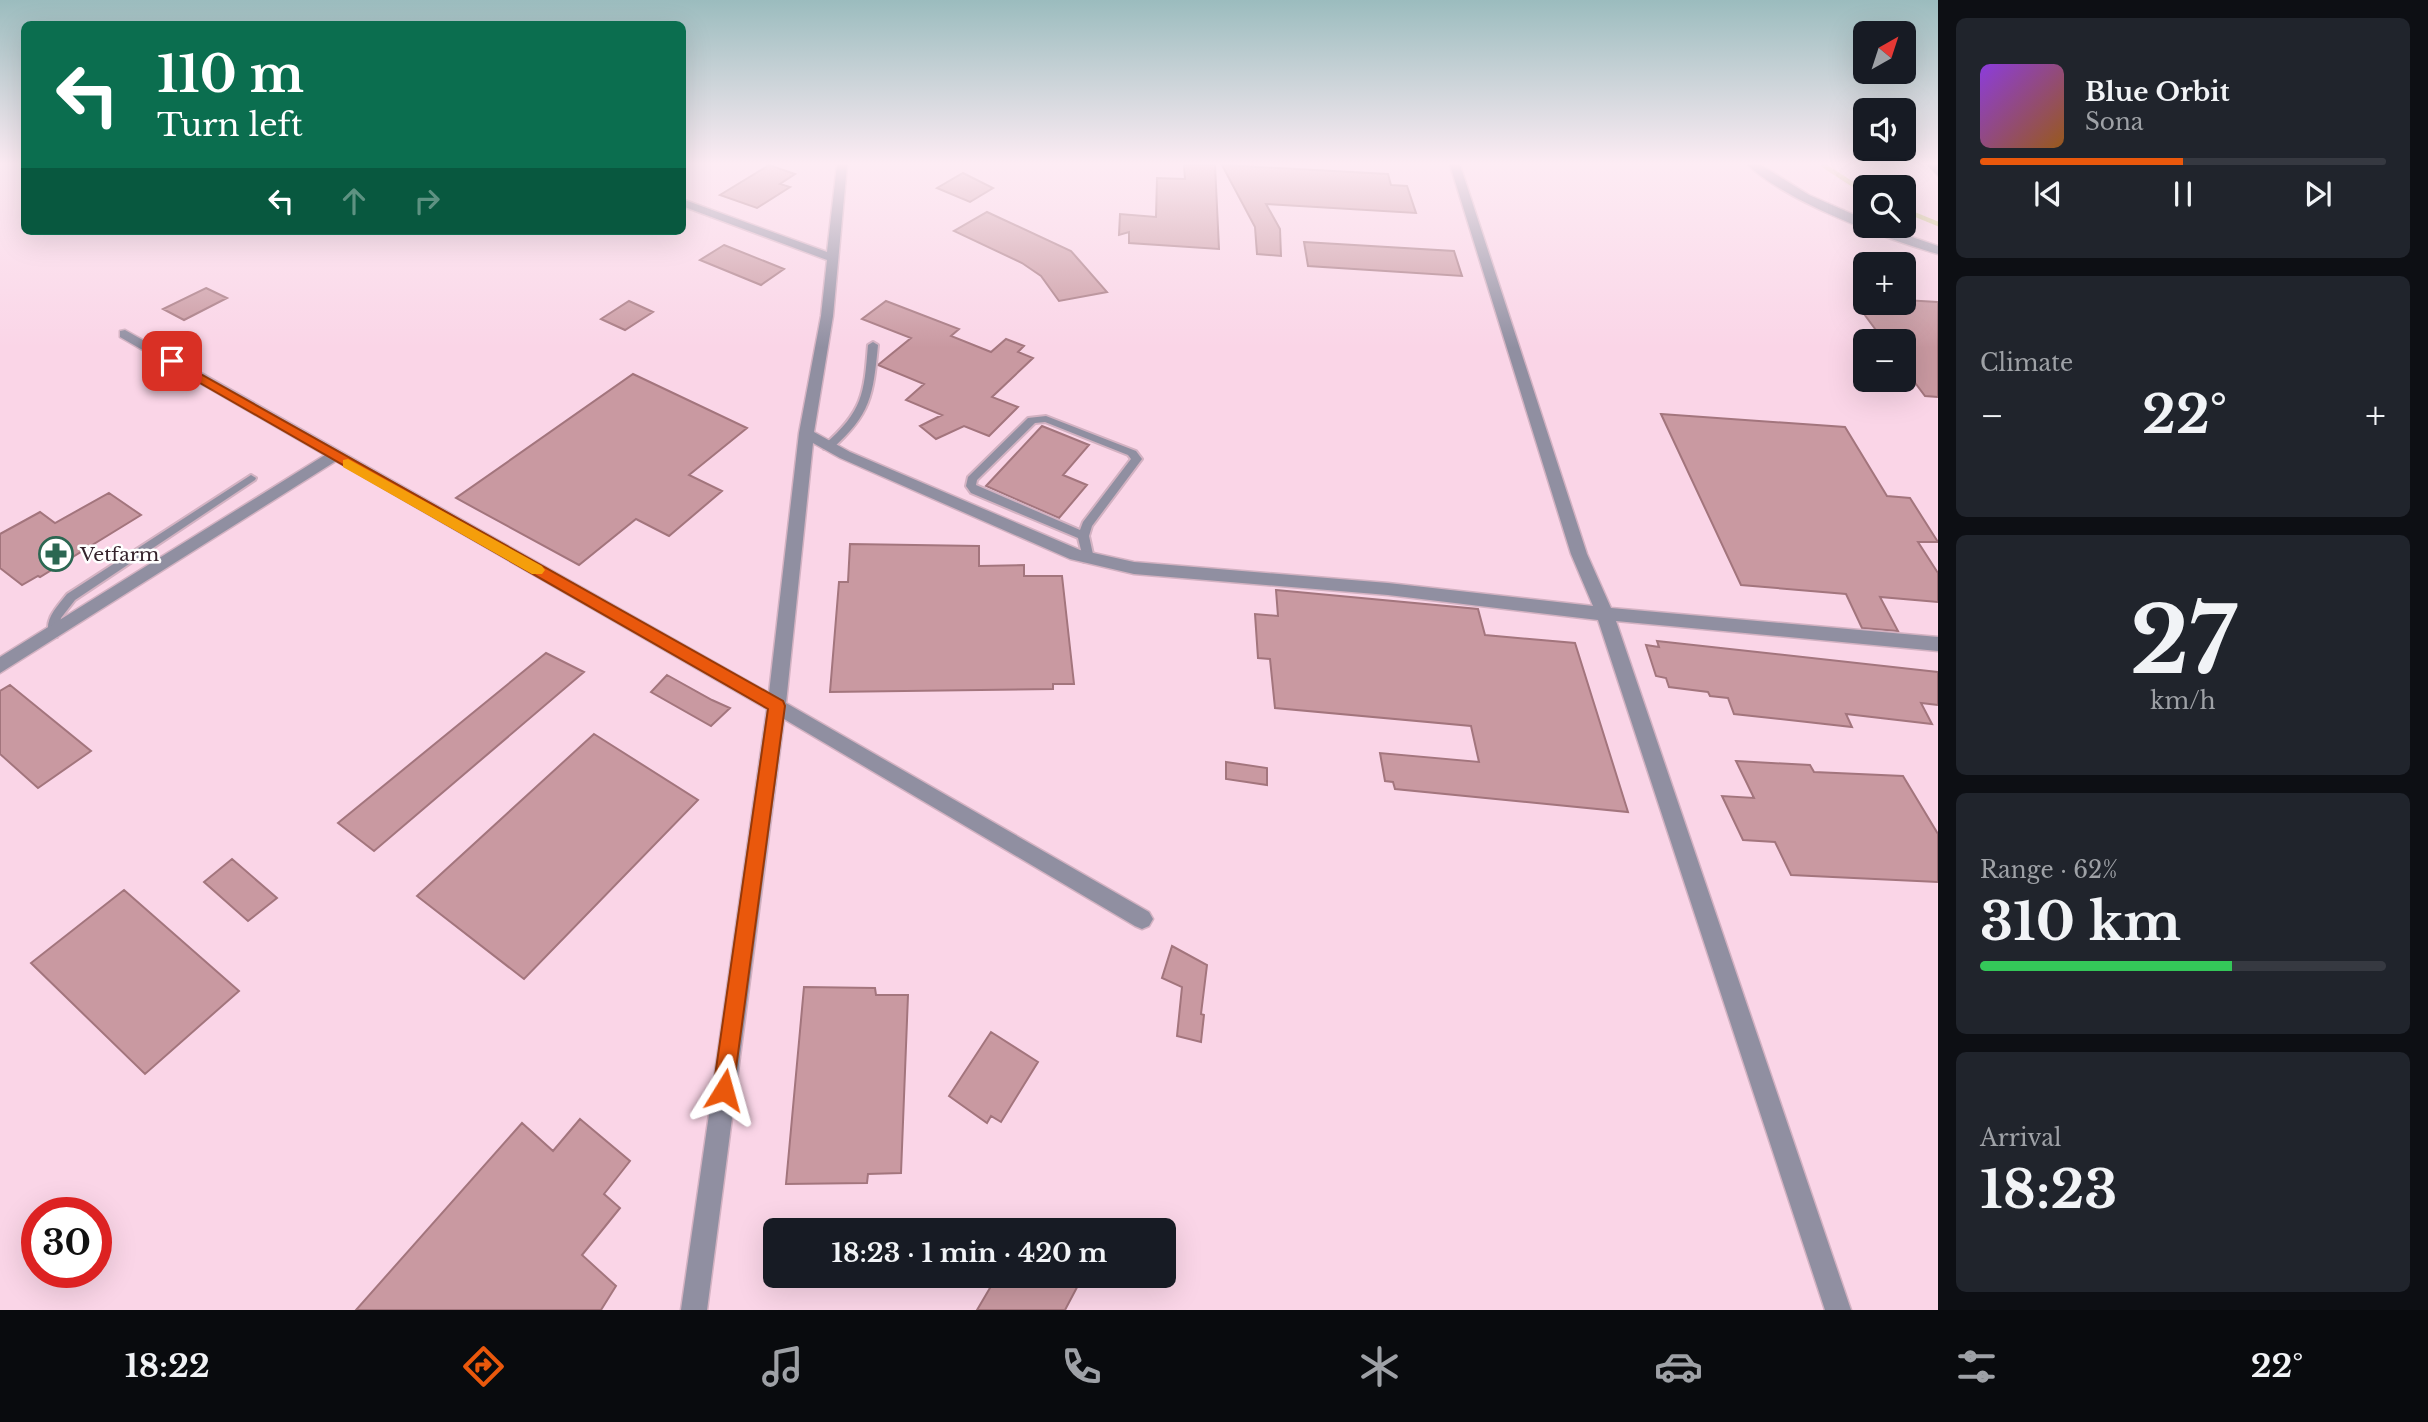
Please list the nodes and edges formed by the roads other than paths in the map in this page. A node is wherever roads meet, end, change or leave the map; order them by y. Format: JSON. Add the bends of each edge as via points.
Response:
{"nodes":[{"id":1,"x":748,"y":226,"type":"edge"},
{"id":2,"x":835,"y":226,"type":"edge"},
{"id":3,"x":1474,"y":226,"type":"edge"},
{"id":4,"x":1904,"y":238,"type":"edge"},
{"id":5,"x":1938,"y":250,"type":"edge"},
{"id":6,"x":832,"y":258,"type":"junction"},
{"id":7,"x":125,"y":334,"type":"dead end"},
{"id":8,"x":873,"y":345,"type":"dead end"},
{"id":9,"x":806,"y":433,"type":"junction"},
{"id":10,"x":828,"y":447,"type":"junction"},
{"id":11,"x":334,"y":456,"type":"junction"},
{"id":12,"x":251,"y":478,"type":"dead end"},
{"id":13,"x":1083,"y":536,"type":"junction"},
{"id":14,"x":1088,"y":558,"type":"junction"},
{"id":15,"x":1605,"y":614,"type":"junction"},
{"id":16,"x":53,"y":634,"type":"junction"},
{"id":17,"x":1938,"y":644,"type":"edge"},
{"id":18,"x":0,"y":666,"type":"edge"},
{"id":19,"x":777,"y":706,"type":"junction"},
{"id":20,"x":1142,"y":919,"type":"dead end"},
{"id":21,"x":694,"y":1310,"type":"edge"},
{"id":22,"x":1838,"y":1310,"type":"edge"}],
"edges":[{"from":1,"to":6,"type":"street"},
{"from":2,"to":6,"type":"street"},
{"from":3,"to":15,"type":"street","via":[[1579,554]]},
{"from":4,"to":5,"type":"street"},
{"from":6,"to":9,"type":"street","via":[[827,316]]},
{"from":7,"to":11,"type":"street"},
{"from":8,"to":10,"type":"lane","via":[[867,401],[848,430]]},
{"from":9,"to":10,"type":"street"},
{"from":9,"to":19,"type":"street"},
{"from":10,"to":14,"type":"street","via":[[1004,526]]},
{"from":11,"to":16,"type":"street"},
{"from":11,"to":19,"type":"street"},
{"from":12,"to":16,"type":"lane","via":[[71,597],[55,617]]},
{"from":13,"to":13,"type":"lane","via":[[971,486],[1032,420],[1046,419],[1137,458]]},
{"from":13,"to":14,"type":"lane"},
{"from":14,"to":15,"type":"street","via":[[1134,568],[1388,589]]},
{"from":15,"to":17,"type":"street"},
{"from":15,"to":22,"type":"street"},
{"from":16,"to":18,"type":"street"},
{"from":19,"to":20,"type":"street"},
{"from":19,"to":21,"type":"street"}]}
